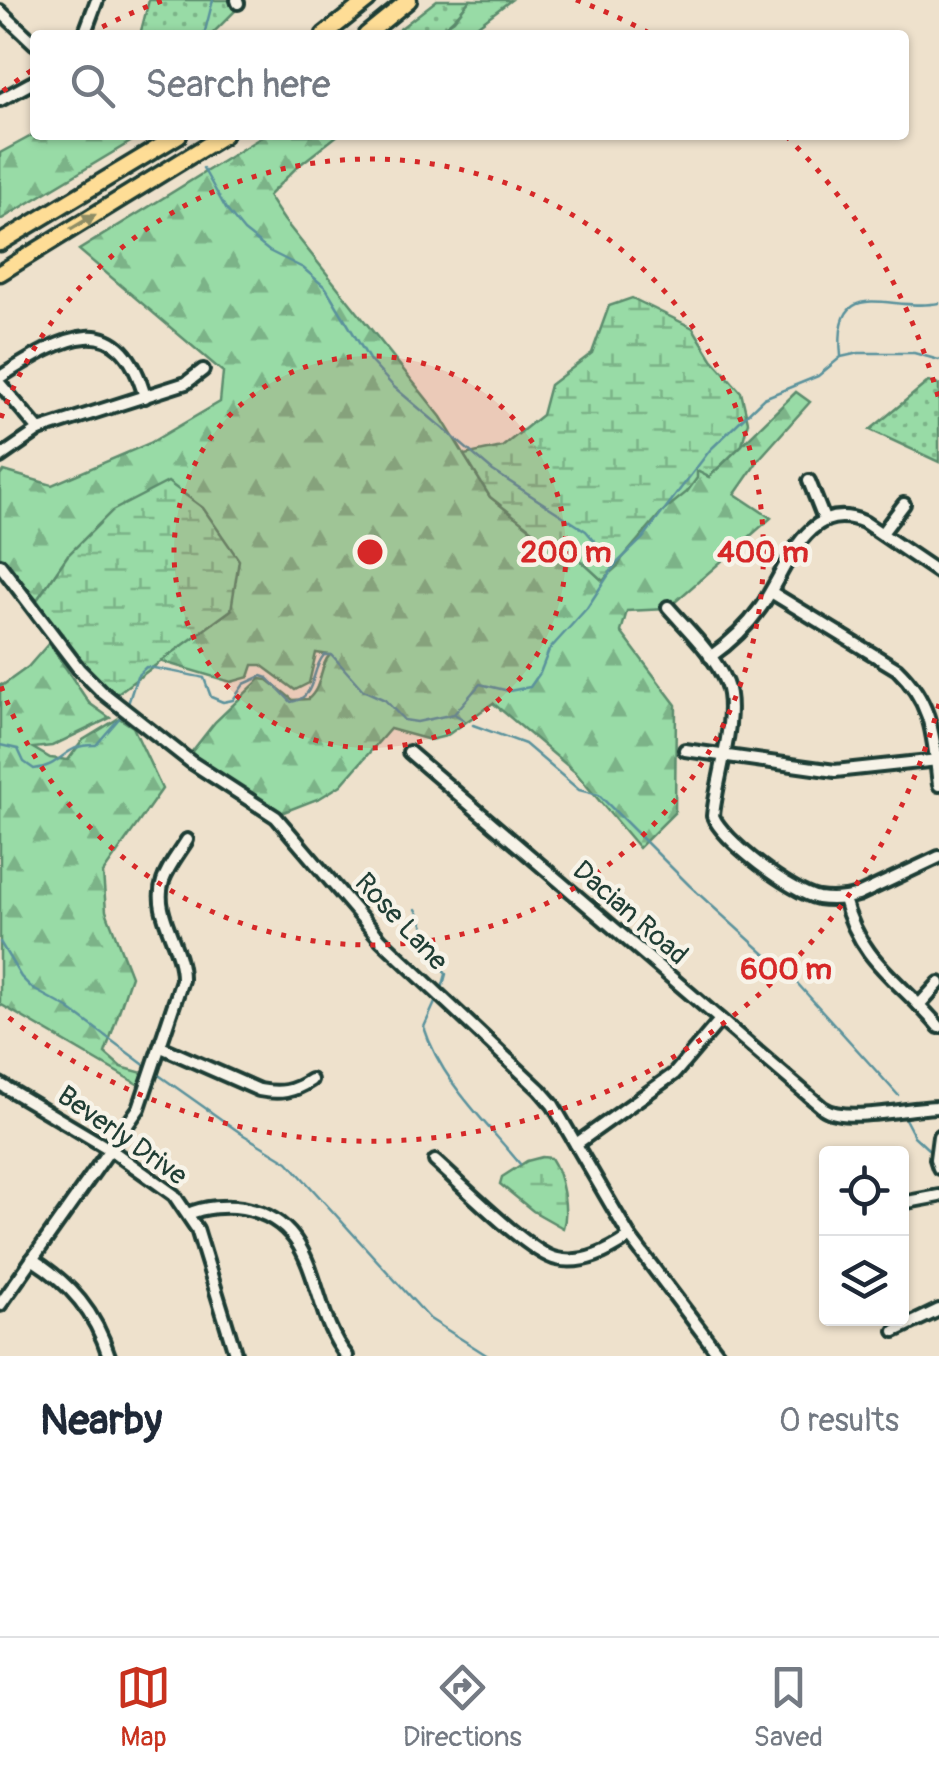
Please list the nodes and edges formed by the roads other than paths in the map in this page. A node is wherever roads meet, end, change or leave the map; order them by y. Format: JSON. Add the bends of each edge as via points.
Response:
{"nodes":[{"id":1,"x":97,"y":0,"type":"edge"},
{"id":2,"x":368,"y":0,"type":"edge"},
{"id":3,"x":412,"y":0,"type":"edge"},
{"id":4,"x":0,"y":11,"type":"edge"},
{"id":5,"x":86,"y":30,"type":"edge"},
{"id":6,"x":330,"y":30,"type":"edge"},
{"id":7,"x":372,"y":30,"type":"edge"},
{"id":8,"x":30,"y":39,"type":"edge"},
{"id":9,"x":30,"y":84,"type":"edge"},
{"id":10,"x":0,"y":100,"type":"edge"},
{"id":11,"x":171,"y":140,"type":"edge"},
{"id":12,"x":216,"y":140,"type":"edge"},
{"id":13,"x":0,"y":243,"type":"edge"},
{"id":14,"x":0,"y":272,"type":"edge"},
{"id":15,"x":203,"y":370,"type":"dead end"},
{"id":16,"x":0,"y":380,"type":"edge"},
{"id":17,"x":145,"y":396,"type":"junction"},
{"id":18,"x":39,"y":430,"type":"junction"},
{"id":19,"x":0,"y":457,"type":"edge"},
{"id":20,"x":809,"y":481,"type":"dead end"},
{"id":21,"x":904,"y":504,"type":"dead end"},
{"id":22,"x":824,"y":518,"type":"junction"},
{"id":23,"x":882,"y":534,"type":"junction"},
{"id":24,"x":0,"y":565,"type":"edge"},
{"id":25,"x":939,"y":573,"type":"edge"},
{"id":26,"x":771,"y":592,"type":"junction"},
{"id":27,"x":668,"y":607,"type":"dead end"},
{"id":28,"x":710,"y":657,"type":"junction"},
{"id":29,"x":685,"y":750,"type":"dead end"},
{"id":30,"x":408,"y":752,"type":"dead end"},
{"id":31,"x":722,"y":756,"type":"junction"},
{"id":32,"x":937,"y":761,"type":"edge"},
{"id":33,"x":939,"y":785,"type":"edge"},
{"id":34,"x":187,"y":840,"type":"dead end"},
{"id":35,"x":939,"y":857,"type":"edge"},
{"id":36,"x":844,"y":899,"type":"junction"},
{"id":37,"x":939,"y":984,"type":"edge"},
{"id":38,"x":919,"y":1005,"type":"junction"},
{"id":39,"x":720,"y":1020,"type":"junction"},
{"id":40,"x":939,"y":1028,"type":"edge"},
{"id":41,"x":160,"y":1047,"type":"junction"},
{"id":42,"x":311,"y":1080,"type":"dead end"},
{"id":43,"x":0,"y":1084,"type":"edge"},
{"id":44,"x":939,"y":1107,"type":"edge"},
{"id":45,"x":939,"y":1136,"type":"edge"},
{"id":46,"x":576,"y":1144,"type":"junction"},
{"id":47,"x":111,"y":1150,"type":"junction"},
{"id":48,"x":436,"y":1161,"type":"dead end"},
{"id":49,"x":939,"y":1168,"type":"edge"},
{"id":50,"x":939,"y":1196,"type":"edge"},
{"id":51,"x":909,"y":1202,"type":"edge"},
{"id":52,"x":188,"y":1214,"type":"junction"},
{"id":53,"x":630,"y":1237,"type":"junction"},
{"id":54,"x":32,"y":1260,"type":"junction"},
{"id":55,"x":0,"y":1305,"type":"edge"},
{"id":56,"x":939,"y":1310,"type":"edge"},
{"id":57,"x":895,"y":1331,"type":"dead end"},
{"id":58,"x":110,"y":1356,"type":"edge"},
{"id":59,"x":236,"y":1356,"type":"edge"},
{"id":60,"x":347,"y":1356,"type":"edge"},
{"id":61,"x":720,"y":1356,"type":"edge"}],
"edges":[{"from":1,"to":5,"type":"street"},
{"from":2,"to":6,"type":"highway"},
{"from":3,"to":7,"type":"highway"},
{"from":4,"to":8,"type":"street"},
{"from":9,"to":10,"type":"street"},
{"from":11,"to":13,"type":"highway"},
{"from":14,"to":12,"type":"highway","one_way":true},
{"from":15,"to":17,"type":"street"},
{"from":16,"to":17,"type":"street","via":[[57,342],[93,337],[133,364]]},
{"from":16,"to":18,"type":"street"},
{"from":17,"to":18,"type":"street"},
{"from":18,"to":19,"type":"street"},
{"from":20,"to":22,"type":"street"},
{"from":21,"to":23,"type":"street"},
{"from":22,"to":23,"type":"street","via":[[851,516]]},
{"from":22,"to":26,"type":"street","via":[[808,531]]},
{"from":23,"to":25,"type":"street"},
{"from":24,"to":46,"type":"street","name":"Rose Lane","via":[[78,668],[115,703],[294,834],[381,940],[540,1090]]},
{"from":26,"to":28,"type":"street","via":[[750,622]]},
{"from":26,"to":32,"type":"street","via":[[914,686],[932,727]]},
{"from":27,"to":28,"type":"street"},
{"from":28,"to":31,"type":"street","via":[[729,696]]},
{"from":29,"to":31,"type":"street"},
{"from":30,"to":39,"type":"street","name":"Dacian Road"},
{"from":31,"to":32,"type":"street","via":[[836,772]]},
{"from":31,"to":36,"type":"street","via":[[717,826],[792,886],[817,898]]},
{"from":32,"to":33,"type":"street"},
{"from":34,"to":41,"type":"street","via":[[160,891],[182,974]]},
{"from":35,"to":36,"type":"street"},
{"from":36,"to":38,"type":"street","via":[[875,963]]},
{"from":37,"to":38,"type":"street"},
{"from":38,"to":40,"type":"street"},
{"from":39,"to":44,"type":"street","name":"Dacian Road","via":[[836,1116]]},
{"from":39,"to":46,"type":"street","via":[[674,1074]]},
{"from":41,"to":42,"type":"street","via":[[277,1094]]},
{"from":41,"to":47,"type":"street","via":[[139,1108]]},
{"from":43,"to":47,"type":"street","name":"Beverly Drive"},
{"from":45,"to":49,"type":"street"},
{"from":46,"to":53,"type":"street","name":"Rose Lane"},
{"from":47,"to":52,"type":"street","name":"Beverly Drive","via":[[174,1195]]},
{"from":47,"to":54,"type":"street"},
{"from":48,"to":53,"type":"street","via":[[552,1258],[592,1257]]},
{"from":50,"to":51,"type":"street"},
{"from":52,"to":59,"type":"street","name":"Beverly Drive"},
{"from":52,"to":60,"type":"street","via":[[236,1207],[282,1226],[305,1254],[328,1325]]},
{"from":53,"to":61,"type":"street","name":"Rose Lane"},
{"from":54,"to":55,"type":"street"},
{"from":54,"to":58,"type":"street","via":[[77,1295]]},
{"from":56,"to":57,"type":"street"}]}
